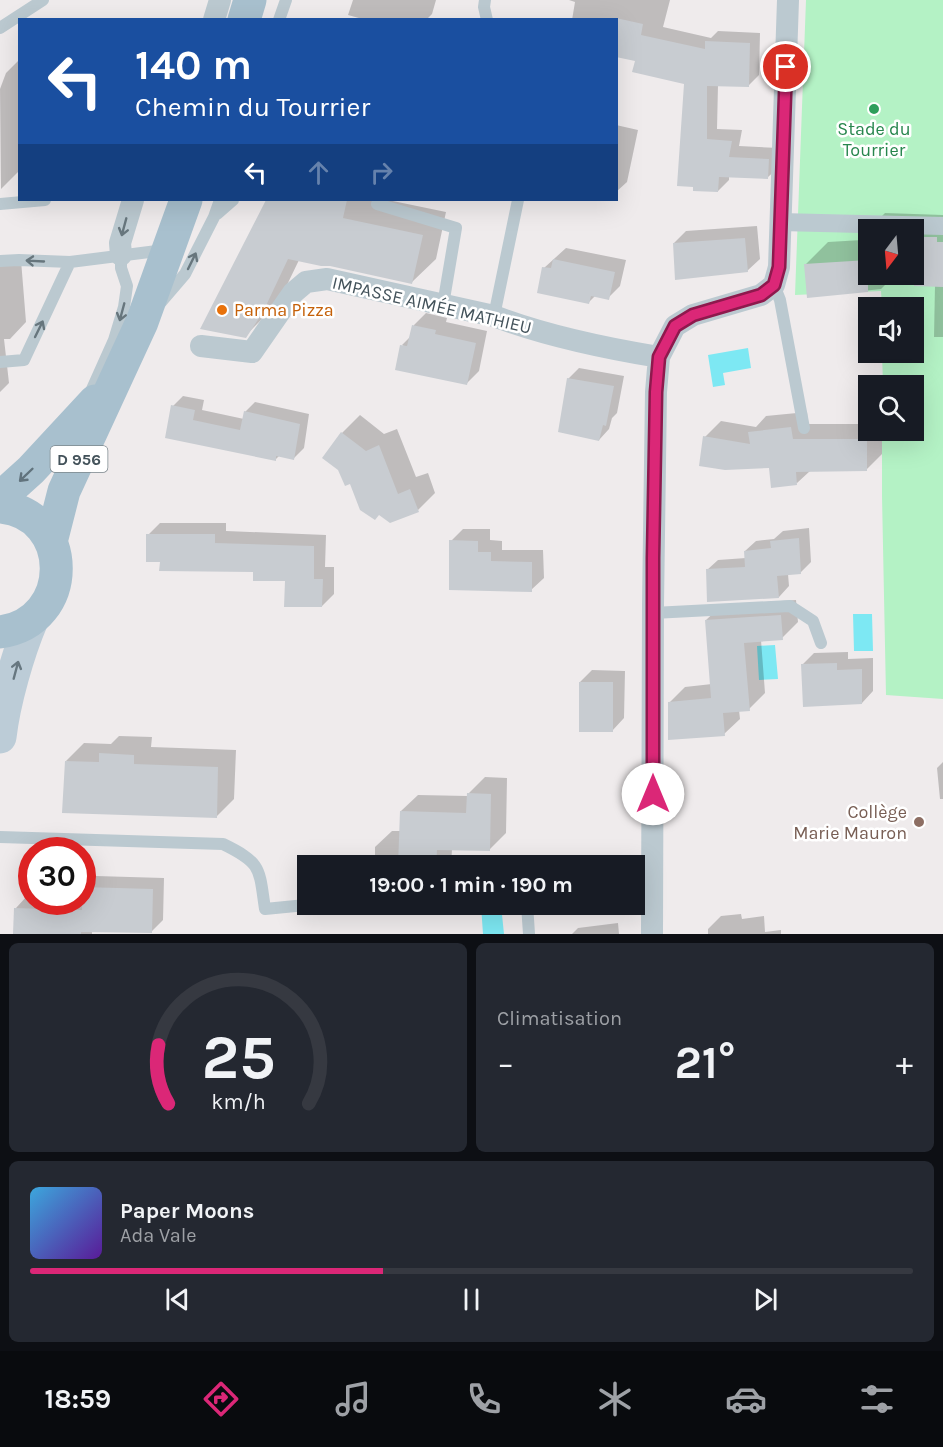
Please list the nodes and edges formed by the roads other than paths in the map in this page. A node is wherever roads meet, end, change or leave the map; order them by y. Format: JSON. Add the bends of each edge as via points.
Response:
{"nodes":[{"id":1,"x":43,"y":0,"type":"edge"},
{"id":2,"x":220,"y":0,"type":"edge"},
{"id":3,"x":250,"y":0,"type":"edge"},
{"id":4,"x":286,"y":0,"type":"edge"},
{"id":5,"x":485,"y":0,"type":"edge"},
{"id":6,"x":788,"y":0,"type":"edge"},
{"id":7,"x":215,"y":18,"type":"edge"},
{"id":8,"x":245,"y":18,"type":"edge"},
{"id":9,"x":280,"y":18,"type":"edge"},
{"id":10,"x":487,"y":18,"type":"edge"},
{"id":11,"x":0,"y":28,"type":"edge"},
{"id":12,"x":34,"y":201,"type":"edge"},
{"id":13,"x":132,"y":201,"type":"edge"},
{"id":14,"x":186,"y":201,"type":"edge"},
{"id":15,"x":220,"y":201,"type":"edge"},
{"id":16,"x":232,"y":201,"type":"edge"},
{"id":17,"x":518,"y":201,"type":"edge"},
{"id":18,"x":0,"y":204,"type":"edge"},
{"id":19,"x":377,"y":204,"type":"dead end"},
{"id":20,"x":214,"y":217,"type":"junction"},
{"id":21,"x":780,"y":222,"type":"junction"},
{"id":22,"x":943,"y":226,"type":"edge"},
{"id":23,"x":170,"y":246,"type":"junction"},
{"id":24,"x":121,"y":255,"type":"junction"},
{"id":25,"x":0,"y":261,"type":"edge"},
{"id":26,"x":70,"y":262,"type":"junction"},
{"id":27,"x":774,"y":285,"type":"junction"},
{"id":28,"x":443,"y":305,"type":"junction"},
{"id":29,"x":494,"y":316,"type":"junction"},
{"id":30,"x":142,"y":322,"type":"junction"},
{"id":31,"x":201,"y":346,"type":"dead end"},
{"id":32,"x":659,"y":357,"type":"junction"},
{"id":33,"x":0,"y":363,"type":"edge"},
{"id":34,"x":114,"y":379,"type":"junction"},
{"id":35,"x":78,"y":419,"type":"junction"},
{"id":36,"x":804,"y":428,"type":"dead end"},
{"id":37,"x":0,"y":498,"type":"edge"},
{"id":38,"x":0,"y":507,"type":"edge"},
{"id":39,"x":51,"y":542,"type":"junction"},
{"id":40,"x":653,"y":613,"type":"junction"},
{"id":41,"x":32,"y":620,"type":"junction"},
{"id":42,"x":0,"y":632,"type":"edge"},
{"id":43,"x":821,"y":643,"type":"dead end"},
{"id":44,"x":1,"y":724,"type":"edge"},
{"id":45,"x":0,"y":837,"type":"edge"},
{"id":46,"x":297,"y":906,"type":"edge"},
{"id":47,"x":528,"y":915,"type":"edge"},
{"id":48,"x":529,"y":934,"type":"edge"},
{"id":49,"x":652,"y":934,"type":"edge"}],
"edges":[{"from":1,"to":11,"type":"lane"},
{"from":2,"to":7,"type":"street"},
{"from":3,"to":8,"type":"main road"},
{"from":4,"to":9,"type":"lane"},
{"from":5,"to":10,"type":"lane"},
{"from":6,"to":21,"type":"street"},
{"from":12,"to":18,"type":"lane"},
{"from":13,"to":24,"type":"street","one_way":true,"via":[[120,243]]},
{"from":14,"to":23,"type":"main road","number":"D 956"},
{"from":15,"to":20,"type":"lane"},
{"from":16,"to":20,"type":"lane"},
{"from":17,"to":29,"type":"lane"},
{"from":19,"to":28,"type":"lane","via":[[456,228]]},
{"from":30,"to":20,"type":"lane","one_way":true,"via":[[186,274]]},
{"from":21,"to":22,"type":"street"},
{"from":21,"to":27,"type":"street","via":[[779,267]]},
{"from":23,"to":24,"type":"lane"},
{"from":23,"to":30,"type":"main road","number":"D 956"},
{"from":24,"to":26,"type":"lane"},
{"from":24,"to":35,"type":"lane","one_way":true,"via":[[127,286],[124,307],[114,340]]},
{"from":26,"to":25,"type":"lane","one_way":true},
{"from":33,"to":26,"type":"lane","one_way":true,"via":[[24,360]]},
{"from":27,"to":32,"type":"street","via":[[761,295],[693,315],[675,326]]},
{"from":27,"to":36,"type":"lane"},
{"from":28,"to":29,"type":"street","name":"IMPASSE AIMÉE MATHIEU"},
{"from":28,"to":31,"type":"street","name":"IMPASSE AIMÉE MATHIEU","via":[[327,279],[306,282],[292,293],[252,352]]},
{"from":29,"to":32,"type":"street","name":"IMPASSE AIMÉE MATHIEU","via":[[517,325]]},
{"from":30,"to":34,"type":"main road","number":"D 956"},
{"from":32,"to":40,"type":"street"},
{"from":34,"to":35,"type":"main road","number":"D 956"},
{"from":34,"to":39,"type":"main road","number":"D 956","via":[[64,491]]},
{"from":35,"to":37,"type":"main road","number":"D 956","one_way":true},
{"from":38,"to":39,"type":"main road","via":[[27,515],[41,526]]},
{"from":39,"to":41,"type":"main road","via":[[57,559],[53,593]]},
{"from":40,"to":43,"type":"lane","via":[[790,606],[813,621]]},
{"from":40,"to":49,"type":"street"},
{"from":41,"to":42,"type":"main road"},
{"from":44,"to":41,"type":"main road","one_way":true},
{"from":45,"to":46,"type":"lane","via":[[223,844],[248,856],[260,872],[265,909]]},
{"from":47,"to":48,"type":"lane"}]}
